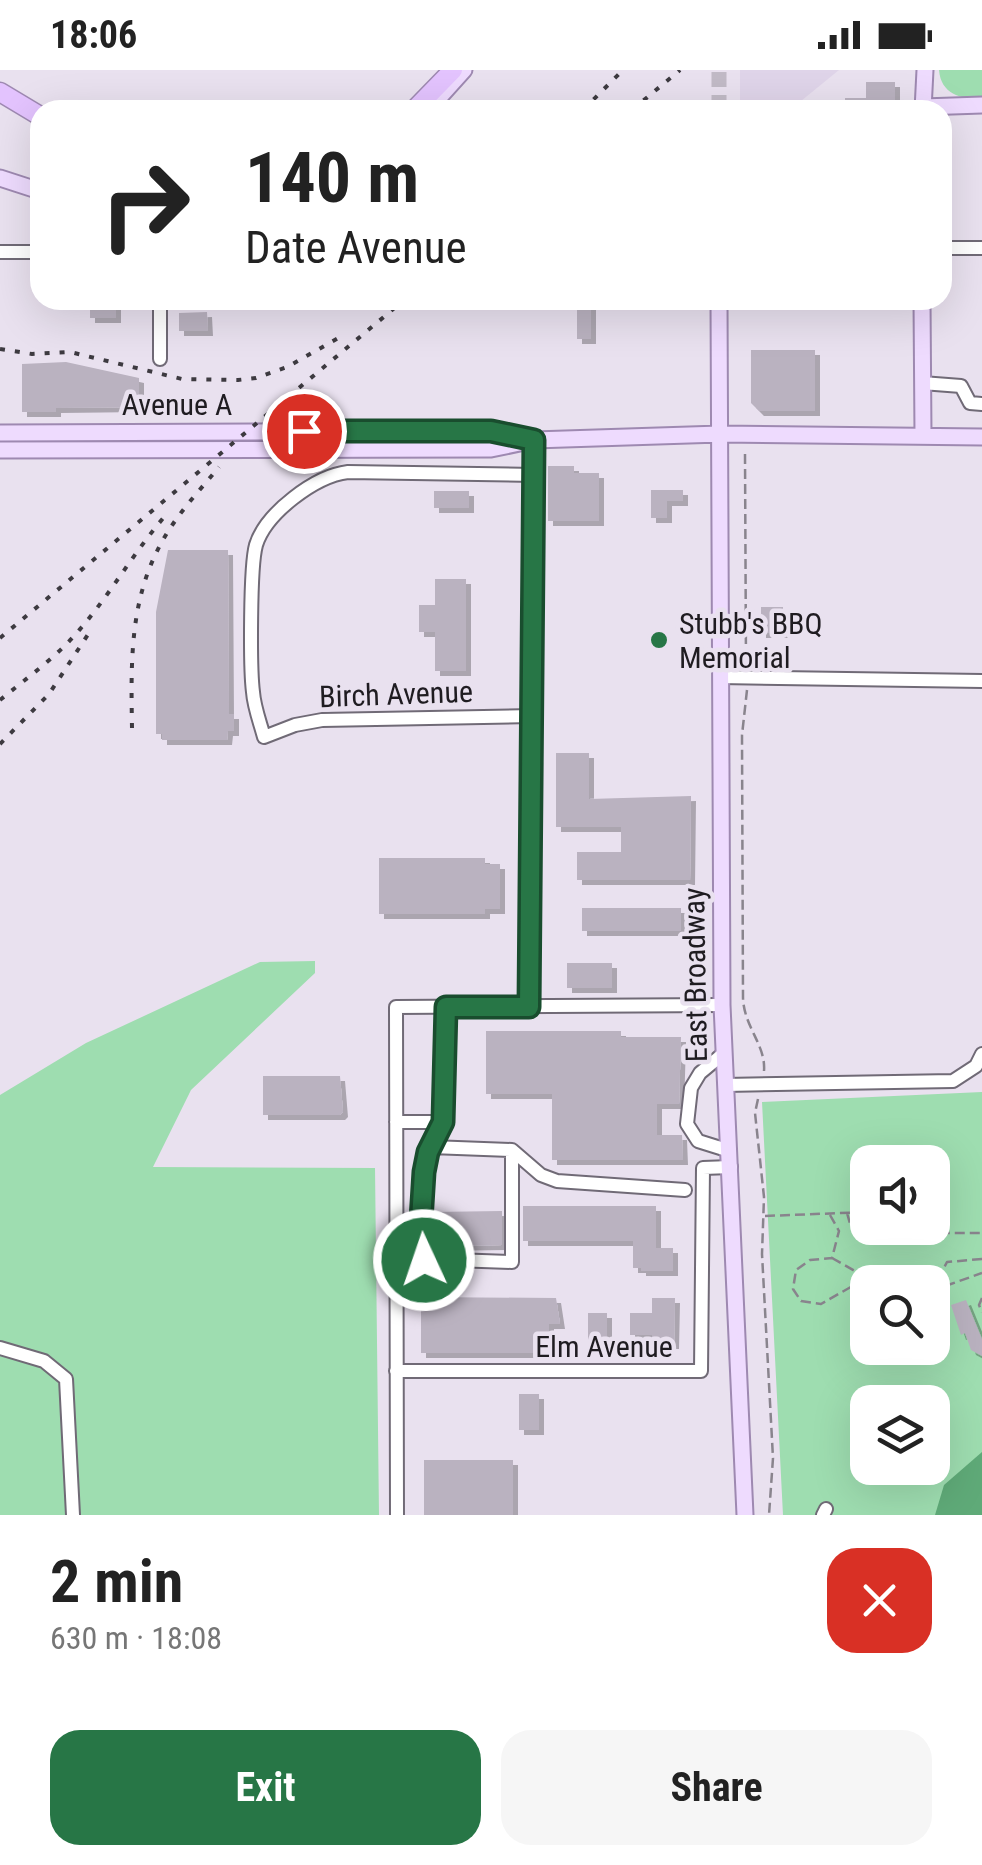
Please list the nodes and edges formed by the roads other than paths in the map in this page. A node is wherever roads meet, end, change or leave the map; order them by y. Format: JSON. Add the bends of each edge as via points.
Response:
{"nodes":[{"id":1,"x":453,"y":70,"type":"edge"},
{"id":2,"x":464,"y":70,"type":"edge"},
{"id":3,"x":924,"y":70,"type":"edge"},
{"id":4,"x":0,"y":92,"type":"edge"},
{"id":5,"x":424,"y":100,"type":"edge"},
{"id":6,"x":437,"y":100,"type":"edge"},
{"id":7,"x":923,"y":100,"type":"edge"},
{"id":8,"x":982,"y":105,"type":"edge"},
{"id":9,"x":952,"y":107,"type":"edge"},
{"id":10,"x":30,"y":110,"type":"edge"},
{"id":11,"x":0,"y":178,"type":"edge"},
{"id":12,"x":30,"y":188,"type":"edge"},
{"id":13,"x":952,"y":248,"type":"edge"},
{"id":14,"x":982,"y":248,"type":"edge"},
{"id":15,"x":0,"y":252,"type":"edge"},
{"id":16,"x":30,"y":252,"type":"edge"},
{"id":17,"x":160,"y":310,"type":"edge"},
{"id":18,"x":720,"y":310,"type":"edge"},
{"id":19,"x":922,"y":310,"type":"edge"},
{"id":20,"x":160,"y":359,"type":"dead end"},
{"id":21,"x":922,"y":383,"type":"junction"},
{"id":22,"x":982,"y":404,"type":"edge"},
{"id":23,"x":0,"y":433,"type":"edge"},
{"id":24,"x":720,"y":434,"type":"junction"},
{"id":25,"x":923,"y":435,"type":"junction"},
{"id":26,"x":982,"y":437,"type":"edge"},
{"id":27,"x":534,"y":440,"type":"junction"},
{"id":28,"x":0,"y":450,"type":"edge"},
{"id":29,"x":534,"y":476,"type":"junction"},
{"id":30,"x":720,"y":677,"type":"junction"},
{"id":31,"x":982,"y":681,"type":"edge"},
{"id":32,"x":532,"y":716,"type":"junction"},
{"id":33,"x":722,"y":1005,"type":"junction"},
{"id":34,"x":446,"y":1007,"type":"junction"},
{"id":35,"x":529,"y":1007,"type":"junction"},
{"id":36,"x":724,"y":1053,"type":"junction"},
{"id":37,"x":980,"y":1064,"type":"edge"},
{"id":38,"x":725,"y":1085,"type":"junction"},
{"id":39,"x":396,"y":1122,"type":"junction"},
{"id":40,"x":443,"y":1122,"type":"junction"},
{"id":41,"x":430,"y":1147,"type":"junction"},
{"id":42,"x":512,"y":1150,"type":"junction"},
{"id":43,"x":730,"y":1159,"type":"junction"},
{"id":44,"x":686,"y":1190,"type":"dead end"},
{"id":45,"x":0,"y":1348,"type":"edge"},
{"id":46,"x":396,"y":1371,"type":"junction"},
{"id":47,"x":73,"y":1515,"type":"edge"},
{"id":48,"x":398,"y":1515,"type":"edge"},
{"id":49,"x":745,"y":1515,"type":"edge"}],
"edges":[{"from":1,"to":5,"type":"highway"},
{"from":2,"to":6,"type":"main road"},
{"from":3,"to":7,"type":"main road"},
{"from":4,"to":10,"type":"highway"},
{"from":8,"to":9,"type":"main road"},
{"from":11,"to":12,"type":"main road"},
{"from":13,"to":14,"type":"street"},
{"from":15,"to":16,"type":"street"},
{"from":17,"to":20,"type":"street"},
{"from":18,"to":24,"type":"main road","name":"East Broadway"},
{"from":19,"to":21,"type":"main road"},
{"from":21,"to":22,"type":"street","via":[[961,386],[970,403]]},
{"from":21,"to":25,"type":"main road"},
{"from":23,"to":27,"type":"main road","name":"Avenue A","via":[[491,431]]},
{"from":24,"to":25,"type":"main road","name":"Avenue A"},
{"from":24,"to":27,"type":"main road","name":"Avenue A"},
{"from":24,"to":30,"type":"main road","name":"East Broadway"},
{"from":25,"to":26,"type":"main road","name":"Avenue A"},
{"from":27,"to":28,"type":"main road","name":"Avenue A","via":[[491,450]]},
{"from":27,"to":29,"type":"street"},
{"from":29,"to":32,"type":"street"},
{"from":29,"to":32,"type":"street","name":"Birch Avenue","via":[[322,477],[288,503],[254,549],[253,692],[264,736],[322,720]]},
{"from":30,"to":31,"type":"street"},
{"from":30,"to":33,"type":"main road","name":"East Broadway"},
{"from":32,"to":35,"type":"street"},
{"from":33,"to":35,"type":"street"},
{"from":33,"to":36,"type":"main road","name":"East Broadway"},
{"from":34,"to":35,"type":"street"},
{"from":34,"to":39,"type":"street","via":[[396,1007]]},
{"from":34,"to":40,"type":"street"},
{"from":36,"to":38,"type":"main road","name":"East Broadway"},
{"from":36,"to":43,"type":"street","via":[[692,1088],[688,1124],[698,1141]]},
{"from":37,"to":38,"type":"street","via":[[953,1081]]},
{"from":38,"to":43,"type":"main road","name":"East Broadway"},
{"from":39,"to":40,"type":"street"},
{"from":39,"to":46,"type":"street"},
{"from":40,"to":41,"type":"street"},
{"from":41,"to":42,"type":"street"},
{"from":41,"to":42,"type":"street","via":[[421,1220],[424,1260],[512,1262]]},
{"from":42,"to":44,"type":"street","via":[[557,1181]]},
{"from":43,"to":46,"type":"street","name":"Elm Avenue","via":[[703,1168],[701,1371]]},
{"from":43,"to":49,"type":"main road","name":"East Broadway"},
{"from":45,"to":47,"type":"street","via":[[44,1362],[66,1379]]},
{"from":46,"to":48,"type":"street"}]}
